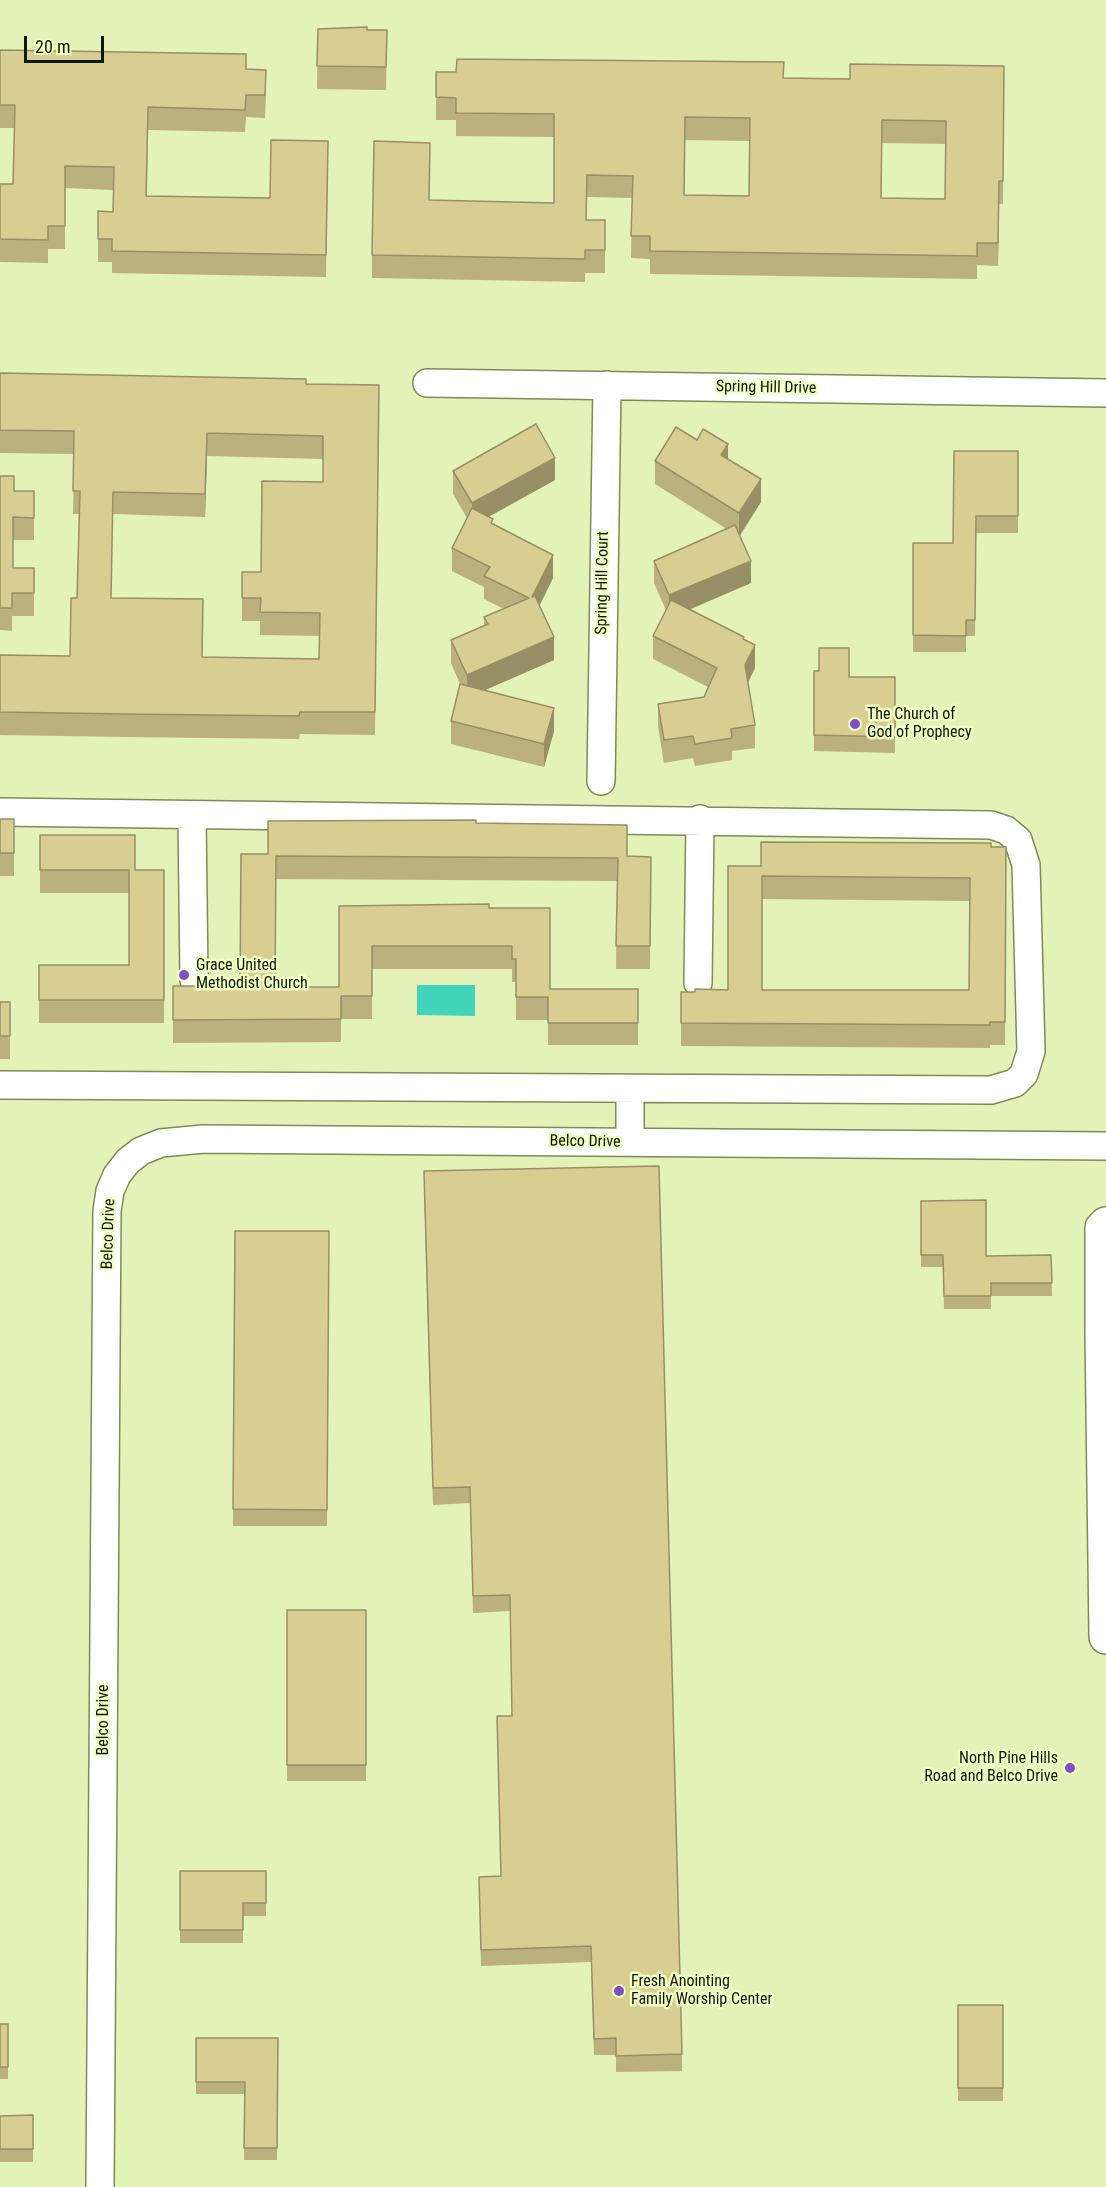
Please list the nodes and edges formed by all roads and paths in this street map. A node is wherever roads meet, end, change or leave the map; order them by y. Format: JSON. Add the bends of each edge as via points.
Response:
{"nodes":[{"id":1,"x":427,"y":383,"type":"dead end"},
{"id":2,"x":607,"y":385,"type":"junction"},
{"id":3,"x":1106,"y":393,"type":"edge"},
{"id":4,"x":601,"y":781,"type":"dead end"},
{"id":5,"x":0,"y":812,"type":"edge"},
{"id":6,"x":192,"y":815,"type":"junction"},
{"id":7,"x":700,"y":819,"type":"junction"},
{"id":8,"x":194,"y":980,"type":"dead end"},
{"id":9,"x":698,"y":983,"type":"dead end"},
{"id":10,"x":0,"y":1085,"type":"edge"},
{"id":11,"x":630,"y":1089,"type":"junction"},
{"id":12,"x":630,"y":1142,"type":"junction"},
{"id":13,"x":1106,"y":1146,"type":"edge"},
{"id":14,"x":1106,"y":1224,"type":"edge"},
{"id":15,"x":1106,"y":1637,"type":"edge"},
{"id":16,"x":100,"y":2187,"type":"edge"}],
"edges":[{"from":1,"to":2,"type":"street","name":"Spring Hill Drive"},
{"from":2,"to":3,"type":"street","name":"Spring Hill Drive"},
{"from":2,"to":4,"type":"street","name":"Spring Hill Court"},
{"from":5,"to":6,"type":"street"},
{"from":6,"to":7,"type":"street"},
{"from":6,"to":8,"type":"street"},
{"from":7,"to":9,"type":"street"},
{"from":7,"to":11,"type":"street","via":[[979,823],[1006,830],[1018,840],[1026,865],[1029,1062],[1015,1083],[991,1090]]},
{"from":10,"to":11,"type":"street"},
{"from":11,"to":12,"type":"street"},
{"from":12,"to":13,"type":"street","name":"Belco Drive"},
{"from":12,"to":16,"type":"street","name":"Belco Drive","via":[[181,1140],[141,1151],[117,1175],[107,1211]]},
{"from":14,"to":15,"type":"main road","via":[[1102,1227]]}]}
